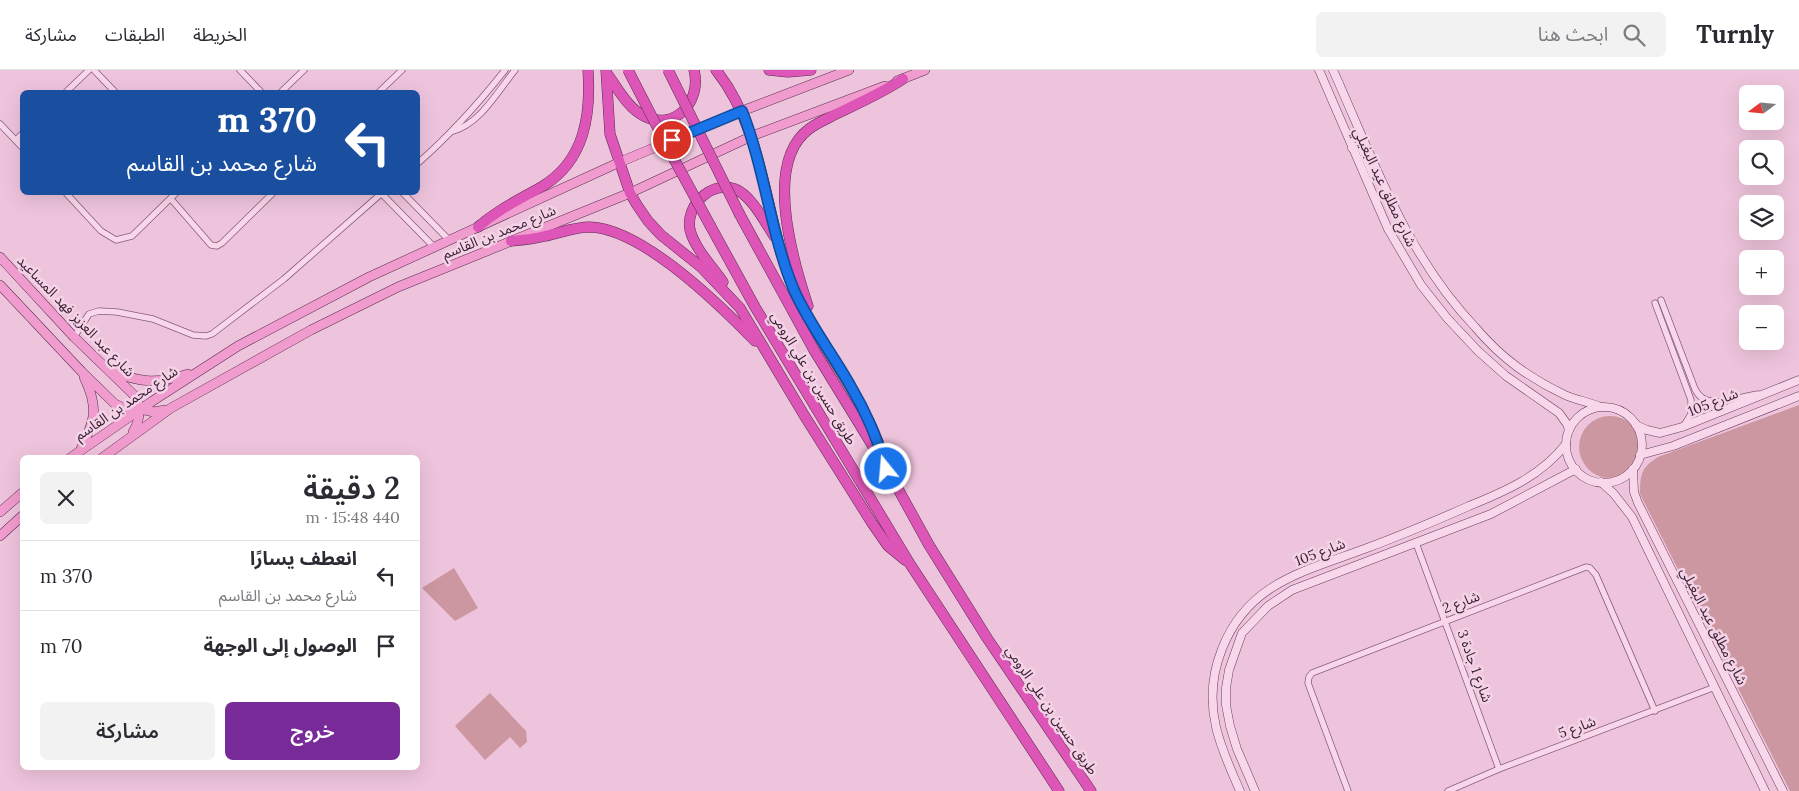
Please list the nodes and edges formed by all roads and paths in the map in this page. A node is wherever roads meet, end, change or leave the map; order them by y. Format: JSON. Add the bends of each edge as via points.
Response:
{"nodes":[{"id":1,"x":89,"y":70,"type":"edge"},
{"id":2,"x":94,"y":70,"type":"edge"},
{"id":3,"x":240,"y":70,"type":"edge"},
{"id":4,"x":304,"y":70,"type":"edge"},
{"id":5,"x":402,"y":70,"type":"edge"},
{"id":6,"x":505,"y":70,"type":"edge"},
{"id":7,"x":515,"y":70,"type":"edge"},
{"id":8,"x":588,"y":70,"type":"edge"},
{"id":9,"x":628,"y":70,"type":"edge"},
{"id":10,"x":668,"y":70,"type":"edge"},
{"id":11,"x":694,"y":70,"type":"edge"},
{"id":12,"x":716,"y":70,"type":"edge"},
{"id":13,"x":769,"y":70,"type":"edge"},
{"id":14,"x":811,"y":70,"type":"edge"},
{"id":15,"x":849,"y":70,"type":"edge"},
{"id":16,"x":925,"y":70,"type":"edge"},
{"id":17,"x":1319,"y":70,"type":"edge"},
{"id":18,"x":1333,"y":70,"type":"edge"},
{"id":19,"x":607,"y":72,"type":"edge"},
{"id":20,"x":903,"y":79,"type":"junction"},
{"id":21,"x":68,"y":90,"type":"edge"},
{"id":22,"x":113,"y":90,"type":"edge"},
{"id":23,"x":259,"y":90,"type":"edge"},
{"id":24,"x":283,"y":90,"type":"edge"},
{"id":25,"x":381,"y":90,"type":"edge"},
{"id":26,"x":742,"y":111,"type":"junction"},
{"id":27,"x":0,"y":124,"type":"edge"},
{"id":28,"x":453,"y":131,"type":"junction"},
{"id":29,"x":20,"y":136,"type":"edge"},
{"id":30,"x":752,"y":136,"type":"junction"},
{"id":31,"x":16,"y":140,"type":"junction"},
{"id":32,"x":20,"y":145,"type":"edge"},
{"id":33,"x":1352,"y":148,"type":"junction"},
{"id":34,"x":420,"y":161,"type":"edge"},
{"id":35,"x":620,"y":162,"type":"junction"},
{"id":36,"x":630,"y":193,"type":"junction"},
{"id":37,"x":68,"y":195,"type":"edge"},
{"id":38,"x":174,"y":195,"type":"edge"},
{"id":39,"x":271,"y":195,"type":"edge"},
{"id":40,"x":380,"y":195,"type":"edge"},
{"id":41,"x":384,"y":195,"type":"edge"},
{"id":42,"x":405,"y":195,"type":"edge"},
{"id":43,"x":171,"y":198,"type":"junction"},
{"id":44,"x":1393,"y":205,"type":"junction"},
{"id":45,"x":478,"y":227,"type":"junction"},
{"id":46,"x":449,"y":240,"type":"junction"},
{"id":47,"x":511,"y":242,"type":"junction"},
{"id":48,"x":779,"y":246,"type":"junction"},
{"id":49,"x":434,"y":247,"type":"junction"},
{"id":50,"x":0,"y":257,"type":"edge"},
{"id":51,"x":0,"y":285,"type":"edge"},
{"id":52,"x":740,"y":308,"type":"junction"},
{"id":53,"x":816,"y":330,"type":"junction"},
{"id":54,"x":74,"y":337,"type":"junction"},
{"id":55,"x":768,"y":355,"type":"junction"},
{"id":56,"x":107,"y":370,"type":"junction"},
{"id":57,"x":198,"y":371,"type":"junction"},
{"id":58,"x":82,"y":372,"type":"junction"},
{"id":59,"x":1799,"y":380,"type":"edge"},
{"id":60,"x":1765,"y":394,"type":"junction"},
{"id":61,"x":1799,"y":396,"type":"edge"},
{"id":62,"x":1601,"y":407,"type":"junction"},
{"id":63,"x":171,"y":408,"type":"junction"},
{"id":64,"x":140,"y":410,"type":"junction"},
{"id":65,"x":1636,"y":425,"type":"junction"},
{"id":66,"x":1682,"y":428,"type":"junction"},
{"id":67,"x":1569,"y":430,"type":"junction"},
{"id":68,"x":130,"y":436,"type":"junction"},
{"id":69,"x":1566,"y":444,"type":"junction"},
{"id":70,"x":80,"y":450,"type":"junction"},
{"id":71,"x":74,"y":455,"type":"edge"},
{"id":72,"x":106,"y":455,"type":"edge"},
{"id":73,"x":1640,"y":455,"type":"junction"},
{"id":74,"x":886,"y":469,"type":"junction"},
{"id":75,"x":1576,"y":470,"type":"junction"},
{"id":76,"x":1633,"y":470,"type":"junction"},
{"id":77,"x":1601,"y":482,"type":"junction"},
{"id":78,"x":20,"y":494,"type":"edge"},
{"id":79,"x":20,"y":495,"type":"edge"},
{"id":80,"x":0,"y":506,"type":"edge"},
{"id":81,"x":0,"y":512,"type":"edge"},
{"id":82,"x":20,"y":518,"type":"edge"},
{"id":83,"x":0,"y":536,"type":"edge"},
{"id":84,"x":1416,"y":544,"type":"junction"},
{"id":85,"x":910,"y":564,"type":"junction"},
{"id":86,"x":1309,"y":570,"type":"junction"},
{"id":87,"x":1314,"y":581,"type":"junction"},
{"id":88,"x":1446,"y":621,"type":"junction"},
{"id":89,"x":1715,"y":687,"type":"junction"},
{"id":90,"x":1654,"y":711,"type":"junction"},
{"id":91,"x":1499,"y":769,"type":"junction"},
{"id":92,"x":1247,"y":771,"type":"junction"},
{"id":93,"x":1234,"y":777,"type":"junction"},
{"id":94,"x":1059,"y":791,"type":"edge"},
{"id":95,"x":1091,"y":791,"type":"edge"},
{"id":96,"x":1240,"y":791,"type":"edge"},
{"id":97,"x":1255,"y":791,"type":"edge"},
{"id":98,"x":1348,"y":791,"type":"edge"},
{"id":99,"x":1448,"y":791,"type":"edge"},
{"id":100,"x":1765,"y":791,"type":"edge"},
{"id":101,"x":1782,"y":791,"type":"edge"}],
"edges":[{"from":1,"to":21,"type":"street"},
{"from":2,"to":22,"type":"street"},
{"from":3,"to":23,"type":"street"},
{"from":4,"to":24,"type":"street"},
{"from":5,"to":25,"type":"street"},
{"from":6,"to":28,"type":"street"},
{"from":7,"to":28,"type":"street","via":[[476,120]]},
{"from":8,"to":45,"type":"highway","via":[[587,123],[571,161],[551,180]]},
{"from":9,"to":85,"type":"highway","name":"طريق حسين بن علي الرومي","bridge":true,"via":[[756,307]]},
{"from":10,"to":74,"type":"highway","name":"طريق حسين بن علي الرومي","bridge":true,"via":[[740,215],[814,350]]},
{"from":11,"to":19,"type":"highway","via":[[697,83],[689,106],[669,119],[657,120],[645,116],[625,100]]},
{"from":12,"to":26,"type":"highway"},
{"from":13,"to":14,"type":"highway"},
{"from":15,"to":26,"type":"main road","name":"شارع محمد بن القاسم"},
{"from":16,"to":20,"type":"main road","name":"شارع محمد بن القاسم"},
{"from":17,"to":33,"type":"street","name":"شارع مطلق عيد البغيلي"},
{"from":18,"to":44,"type":"street","name":"شارع مطلق عيد البغيلي"},
{"from":19,"to":35,"type":"highway","via":[[610,134]]},
{"from":20,"to":30,"type":"main road","name":"شارع محمد بن القاسم"},
{"from":20,"to":53,"type":"highway","via":[[809,129],[796,142],[788,160],[786,190],[791,242]]},
{"from":26,"to":30,"type":"highway"},
{"from":26,"to":35,"type":"main road","name":"شارع محمد بن القاسم"},
{"from":27,"to":31,"type":"street"},
{"from":28,"to":34,"type":"street"},
{"from":29,"to":31,"type":"street"},
{"from":30,"to":36,"type":"main road","name":"شارع محمد بن القاسم"},
{"from":30,"to":48,"type":"highway"},
{"from":31,"to":32,"type":"street"},
{"from":33,"to":44,"type":"street","via":[[1359,146],[1362,149],[1383,197]]},
{"from":33,"to":67,"type":"street","name":"شارع مطلق عيد البغيلي","via":[[1388,229],[1442,312],[1506,376],[1559,414]]},
{"from":35,"to":36,"type":"highway"},
{"from":35,"to":45,"type":"main road","name":"شارع محمد بن القاسم"},
{"from":36,"to":47,"type":"main road","name":"شارع محمد بن القاسم"},
{"from":36,"to":52,"type":"highway","via":[[661,235],[702,267]]},
{"from":37,"to":43,"type":"street","via":[[101,231],[116,240],[132,236]]},
{"from":38,"to":43,"type":"street"},
{"from":39,"to":43,"type":"street","via":[[217,246],[211,245]]},
{"from":40,"to":54,"type":"street","via":[[284,279],[212,334],[193,336],[153,319],[99,311],[89,314]]},
{"from":41,"to":49,"type":"street"},
{"from":42,"to":46,"type":"street"},
{"from":44,"to":62,"type":"street","name":"شارع مطلق عيد البغيلي","via":[[1412,244],[1434,278],[1488,342],[1514,365],[1541,382],[1566,396]]},
{"from":45,"to":46,"type":"main road","name":"شارع محمد بن القاسم"},
{"from":46,"to":49,"type":"main road","name":"شارع محمد بن القاسم"},
{"from":47,"to":55,"type":"highway","via":[[582,227],[601,228],[619,234],[682,274]]},
{"from":47,"to":63,"type":"main road","name":"شارع محمد بن القاسم","via":[[389,291],[311,330]]},
{"from":48,"to":52,"type":"highway","via":[[746,196],[735,189],[721,188],[708,192],[697,202],[690,222],[695,242]]},
{"from":48,"to":53,"type":"highway","via":[[794,289]]},
{"from":49,"to":57,"type":"main road","name":"شارع محمد بن القاسم","via":[[369,276]]},
{"from":50,"to":54,"type":"main road","name":"شارع عبد العزيز فهد المساعيد"},
{"from":51,"to":58,"type":"main road"},
{"from":52,"to":55,"type":"highway"},
{"from":53,"to":74,"type":"highway","via":[[868,418]]},
{"from":54,"to":56,"type":"main road","name":"شارع عبد العزيز فهد المساعيد"},
{"from":55,"to":85,"type":"highway","via":[[888,546]]},
{"from":56,"to":57,"type":"main road","via":[[156,382]]},
{"from":56,"to":64,"type":"main road","name":"شارع عبد العزيز فهد المساعيد","via":[[136,397]]},
{"from":57,"to":64,"type":"main road","name":"شارع محمد بن القاسم"},
{"from":58,"to":64,"type":"main road","via":[[115,404],[129,410]]},
{"from":58,"to":70,"type":"main road","via":[[93,399],[94,412],[91,428]]},
{"from":59,"to":60,"type":"street","name":"شارع 105"},
{"from":60,"to":66,"type":"street","name":"شارع 105"},
{"from":60,"to":66,"type":"street","via":[[1717,402],[1700,396],[1658,302],[1691,400],[1691,414]]},
{"from":61,"to":73,"type":"street","name":"شارع 105","via":[[1673,446]]},
{"from":62,"to":65,"type":"street","via":[[1621,411]]},
{"from":62,"to":67,"type":"street","via":[[1582,414]]},
{"from":63,"to":64,"type":"main road","via":[[154,412]]},
{"from":63,"to":68,"type":"main road","name":"شارع محمد بن القاسم"},
{"from":64,"to":68,"type":"main road","via":[[138,425]]},
{"from":64,"to":70,"type":"main road","name":"شارع محمد بن القاسم"},
{"from":65,"to":66,"type":"street","name":"شارع 105","via":[[1660,433]]},
{"from":65,"to":73,"type":"street","via":[[1641,439]]},
{"from":67,"to":69,"type":"street"},
{"from":68,"to":72,"type":"main road","name":"شارع محمد بن القاسم"},
{"from":69,"to":75,"type":"street"},
{"from":69,"to":86,"type":"street","name":"شارع 105","via":[[1543,469],[1518,485]]},
{"from":70,"to":71,"type":"main road","name":"شارع محمد بن القاسم"},
{"from":73,"to":76,"type":"street"},
{"from":74,"to":95,"type":"highway","name":"طريق حسين بن علي الرومي","via":[[929,546],[987,638]]},
{"from":75,"to":77,"type":"street","via":[[1591,480]]},
{"from":75,"to":84,"type":"street","name":"شارع 105","via":[[1491,514]]},
{"from":76,"to":77,"type":"street","via":[[1613,482]]},
{"from":76,"to":101,"type":"street","name":"شارع مطلق عيد البغيلي","via":[[1638,503]]},
{"from":77,"to":89,"type":"street","name":"شارع مطلق عيد البغيلي","via":[[1632,517]]},
{"from":78,"to":80,"type":"main road"},
{"from":79,"to":81,"type":"main road"},
{"from":82,"to":83,"type":"main road"},
{"from":84,"to":87,"type":"street","name":"شارع 105"},
{"from":84,"to":88,"type":"street","name":"شارع 1 جادة 3"},
{"from":85,"to":94,"type":"highway","name":"طريق حسين بن علي الرومي"},
{"from":86,"to":87,"type":"street","via":[[1309,577]]},
{"from":86,"to":93,"type":"street","name":"شارع 105","via":[[1258,596],[1228,634],[1218,659],[1212,689],[1213,712]]},
{"from":87,"to":92,"type":"street","name":"شارع 105","via":[[1268,606],[1242,632],[1235,650],[1228,670],[1226,705]]},
{"from":88,"to":90,"type":"street","name":"شارع 2","via":[[1590,568],[1596,575]]},
{"from":88,"to":91,"type":"street","name":"شارع 1 جادة 3"},
{"from":88,"to":98,"type":"street","name":"شارع 2","via":[[1312,673],[1309,677],[1308,683]]},
{"from":89,"to":90,"type":"street","name":"شارع 5"},
{"from":89,"to":100,"type":"street","name":"شارع مطلق عيد البغيلي"},
{"from":90,"to":91,"type":"street","name":"شارع 5"},
{"from":91,"to":99,"type":"street","name":"شارع 5"},
{"from":92,"to":93,"type":"street","via":[[1239,770]]},
{"from":92,"to":97,"type":"street","name":"شارع 105"},
{"from":93,"to":96,"type":"street","name":"شارع 105"}]}
